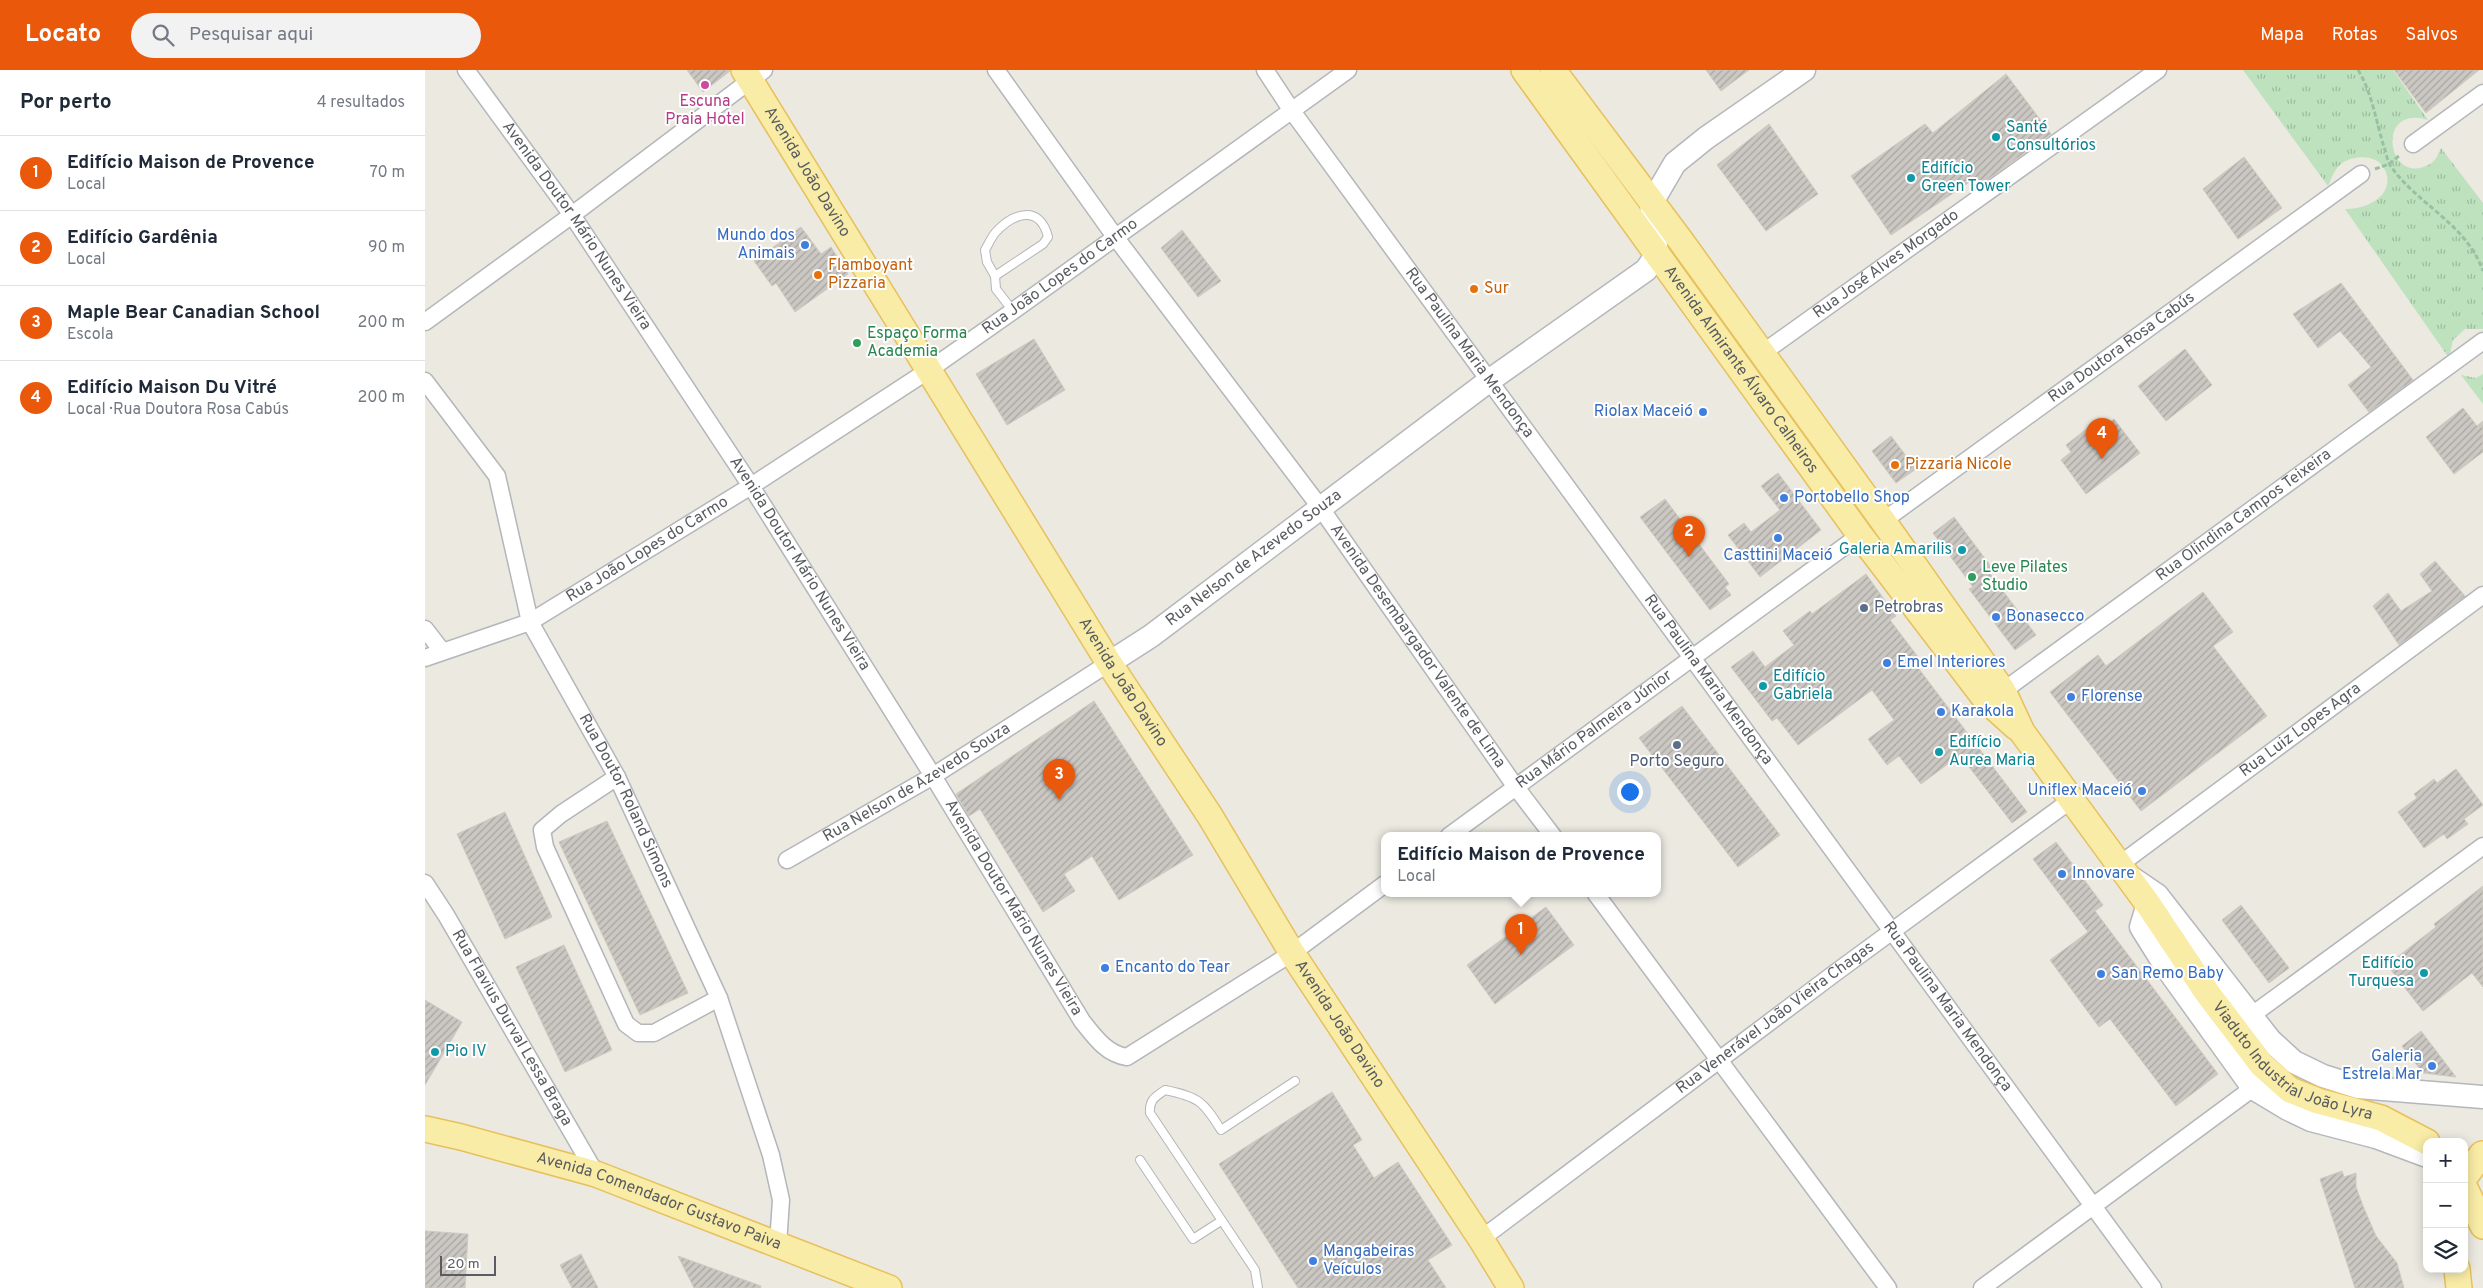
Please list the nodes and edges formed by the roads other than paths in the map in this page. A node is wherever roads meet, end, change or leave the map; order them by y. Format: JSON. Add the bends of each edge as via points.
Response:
{"nodes":[{"id":1,"x":466,"y":70,"type":"edge"},
{"id":2,"x":996,"y":70,"type":"edge"},
{"id":3,"x":1265,"y":70,"type":"edge"},
{"id":4,"x":1348,"y":70,"type":"edge"},
{"id":5,"x":1524,"y":70,"type":"edge"},
{"id":6,"x":1553,"y":70,"type":"edge"},
{"id":7,"x":1804,"y":70,"type":"edge"},
{"id":8,"x":2158,"y":70,"type":"edge"},
{"id":9,"x":753,"y":73,"type":"edge"},
{"id":10,"x":2483,"y":93,"type":"edge"},
{"id":11,"x":1292,"y":111,"type":"junction"},
{"id":12,"x":2413,"y":144,"type":"road end"},
{"id":13,"x":2361,"y":174,"type":"road end"},
{"id":14,"x":1651,"y":204,"type":"junction"},
{"id":15,"x":572,"y":215,"type":"junction"},
{"id":16,"x":1116,"y":238,"type":"junction"},
{"id":17,"x":1657,"y":254,"type":"junction"},
{"id":18,"x":995,"y":276,"type":"junction"},
{"id":19,"x":1013,"y":311,"type":"junction"},
{"id":20,"x":425,"y":322,"type":"edge"},
{"id":21,"x":2483,"y":341,"type":"edge"},
{"id":22,"x":1761,"y":354,"type":"junction"},
{"id":23,"x":929,"y":370,"type":"junction"},
{"id":24,"x":1490,"y":380,"type":"junction"},
{"id":25,"x":425,"y":381,"type":"edge"},
{"id":26,"x":751,"y":486,"type":"junction"},
{"id":27,"x":1321,"y":507,"type":"junction"},
{"id":28,"x":1883,"y":521,"type":"junction"},
{"id":29,"x":1860,"y":535,"type":"junction"},
{"id":30,"x":2483,"y":595,"type":"edge"},
{"id":31,"x":530,"y":622,"type":"junction"},
{"id":32,"x":425,"y":629,"type":"edge"},
{"id":33,"x":442,"y":651,"type":"junction"},
{"id":34,"x":1693,"y":657,"type":"junction"},
{"id":35,"x":425,"y":658,"type":"edge"},
{"id":36,"x":1109,"y":663,"type":"junction"},
{"id":37,"x":2003,"y":691,"type":"junction"},
{"id":38,"x":2022,"y":732,"type":"junction"},
{"id":39,"x":933,"y":776,"type":"junction"},
{"id":40,"x":617,"y":777,"type":"junction"},
{"id":41,"x":1515,"y":786,"type":"junction"},
{"id":42,"x":2071,"y":800,"type":"junction"},
{"id":43,"x":1454,"y":832,"type":"edge"},
{"id":44,"x":1550,"y":832,"type":"edge"},
{"id":45,"x":2483,"y":846,"type":"edge"},
{"id":46,"x":787,"y":860,"type":"dead end"},
{"id":47,"x":2123,"y":869,"type":"junction"},
{"id":48,"x":425,"y":883,"type":"edge"},
{"id":49,"x":1381,"y":887,"type":"edge"},
{"id":50,"x":1598,"y":897,"type":"edge"},
{"id":51,"x":2148,"y":904,"type":"junction"},
{"id":52,"x":1892,"y":931,"type":"junction"},
{"id":53,"x":1292,"y":953,"type":"junction"},
{"id":54,"x":719,"y":998,"type":"junction"},
{"id":55,"x":2252,"y":1015,"type":"junction"},
{"id":56,"x":1721,"y":1060,"type":"junction"},
{"id":57,"x":1295,"y":1081,"type":"dead end"},
{"id":58,"x":2253,"y":1088,"type":"junction"},
{"id":59,"x":2480,"y":1095,"type":"edge"},
{"id":60,"x":425,"y":1129,"type":"edge"},
{"id":61,"x":2423,"y":1140,"type":"edge"},
{"id":62,"x":2423,"y":1154,"type":"edge"},
{"id":63,"x":2476,"y":1156,"type":"edge"},
{"id":64,"x":1140,"y":1160,"type":"dead end"},
{"id":65,"x":2468,"y":1171,"type":"edge"},
{"id":66,"x":596,"y":1174,"type":"junction"},
{"id":67,"x":2468,"y":1194,"type":"edge"},
{"id":68,"x":2092,"y":1206,"type":"junction"},
{"id":69,"x":1221,"y":1221,"type":"junction"},
{"id":70,"x":2483,"y":1226,"type":"edge"},
{"id":71,"x":1481,"y":1239,"type":"junction"},
{"id":72,"x":778,"y":1244,"type":"junction"},
{"id":73,"x":2457,"y":1273,"type":"edge"},
{"id":74,"x":889,"y":1288,"type":"edge"},
{"id":75,"x":1259,"y":1288,"type":"edge"},
{"id":76,"x":1511,"y":1288,"type":"edge"},
{"id":77,"x":1888,"y":1288,"type":"edge"},
{"id":78,"x":1982,"y":1288,"type":"edge"},
{"id":79,"x":2153,"y":1288,"type":"edge"},
{"id":80,"x":2459,"y":1288,"type":"edge"}],
"edges":[{"from":1,"to":15,"type":"street","name":"Avenida Doutor Mário Nunes Vieira"},
{"from":2,"to":16,"type":"street","name":"Avenida Desembargador Valente de Lima"},
{"from":3,"to":11,"type":"street","name":"Rua Paulina Maria Mendonça"},
{"from":4,"to":11,"type":"street","name":"Rua João Lopes do Carmo"},
{"from":5,"to":17,"type":"main road","name":"Avenida Almirante Álvaro Calheiros"},
{"from":6,"to":14,"type":"main road","name":"Avenida Almirante Álvaro Calheiros"},
{"from":7,"to":14,"type":"street","via":[[1675,163]]},
{"from":8,"to":22,"type":"street","name":"Rua José Alves Morgado"},
{"from":9,"to":15,"type":"street"},
{"from":9,"to":23,"type":"main road","name":"Avenida João Davino"},
{"from":10,"to":12,"type":"street"},
{"from":11,"to":16,"type":"street","name":"Rua João Lopes do Carmo"},
{"from":11,"to":24,"type":"street","name":"Rua Paulina Maria Mendonça"},
{"from":13,"to":28,"type":"street","name":"Rua Doutora Rosa Cabús"},
{"from":14,"to":17,"type":"street"},
{"from":14,"to":22,"type":"main road","name":"Avenida Almirante Álvaro Calheiros"},
{"from":15,"to":20,"type":"street"},
{"from":15,"to":26,"type":"street","name":"Avenida Doutor Mário Nunes Vieira"},
{"from":16,"to":19,"type":"street","name":"Rua João Lopes do Carmo"},
{"from":16,"to":27,"type":"street","name":"Avenida Desembargador Valente de Lima"},
{"from":17,"to":24,"type":"street","name":"Rua Nelson de Azevedo Souza","via":[[1646,270]]},
{"from":17,"to":29,"type":"main road","name":"Avenida Almirante Álvaro Calheiros"},
{"from":18,"to":18,"type":"lane","via":[[1043,244],[1048,237],[1036,217],[1026,213],[1018,215],[995,233],[985,250]]},
{"from":18,"to":19,"type":"lane","via":[[996,289]]},
{"from":19,"to":23,"type":"street","name":"Rua João Lopes do Carmo"},
{"from":21,"to":37,"type":"street","name":"Rua Olindina Campos Teixeira"},
{"from":22,"to":28,"type":"main road","name":"Avenida Almirante Álvaro Calheiros"},
{"from":23,"to":26,"type":"street","name":"Rua João Lopes do Carmo"},
{"from":23,"to":36,"type":"main road","name":"Avenida João Davino"},
{"from":24,"to":27,"type":"street","name":"Rua Nelson de Azevedo Souza"},
{"from":24,"to":34,"type":"street","name":"Rua Paulina Maria Mendonça"},
{"from":25,"to":31,"type":"street","name":"Rua Doutor Roland Simons","via":[[497,476]]},
{"from":26,"to":31,"type":"street","name":"Rua João Lopes do Carmo"},
{"from":26,"to":39,"type":"street","name":"Avenida Doutor Mário Nunes Vieira"},
{"from":27,"to":36,"type":"street","name":"Rua Nelson de Azevedo Souza","via":[[1151,636]]},
{"from":27,"to":41,"type":"street","name":"Avenida Desembargador Valente de Lima"},
{"from":28,"to":37,"type":"main road","name":"Avenida Almirante Álvaro Calheiros"},
{"from":29,"to":34,"type":"street","name":"Rua Mário Palmeira Júnior"},
{"from":29,"to":38,"type":"main road","name":"Avenida Almirante Álvaro Calheiros","via":[[1986,700]]},
{"from":30,"to":47,"type":"street","name":"Rua Luiz Lopes Agra"},
{"from":31,"to":33,"type":"street","name":"Rua João Lopes do Carmo"},
{"from":31,"to":40,"type":"street","name":"Rua Doutor Roland Simons"},
{"from":32,"to":33,"type":"street"},
{"from":33,"to":35,"type":"street","name":"Rua João Lopes do Carmo"},
{"from":34,"to":41,"type":"street","name":"Rua Mário Palmeira Júnior"},
{"from":34,"to":52,"type":"street","name":"Rua Paulina Maria Mendonça"},
{"from":36,"to":39,"type":"street","name":"Rua Nelson de Azevedo Souza"},
{"from":36,"to":53,"type":"main road","name":"Avenida João Davino","via":[[1210,816]]},
{"from":37,"to":38,"type":"main road","name":"Avenida Almirante Álvaro Calheiros"},
{"from":38,"to":42,"type":"main road","name":"Avenida Almirante Álvaro Calheiros"},
{"from":39,"to":46,"type":"street","name":"Rua Nelson de Azevedo Souza"},
{"from":39,"to":53,"type":"street","name":"Avenida Doutor Mário Nunes Vieira","via":[[1081,1021],[1115,1056],[1127,1057]]},
{"from":40,"to":54,"type":"street","name":"Rua Doutor Roland Simons"},
{"from":40,"to":54,"type":"street","via":[[561,814],[543,830],[545,847],[626,1024],[638,1033],[654,1033]]},
{"from":41,"to":43,"type":"street","name":"Rua Mário Palmeira Júnior"},
{"from":41,"to":44,"type":"street","name":"Avenida Desembargador Valente de Lima"},
{"from":42,"to":47,"type":"main road","name":"Avenida Almirante Álvaro Calheiros"},
{"from":42,"to":52,"type":"street","name":"Rua Venerável João Vieira Chagas"},
{"from":45,"to":55,"type":"street"},
{"from":47,"to":51,"type":"main road","name":"Avenida Almirante Álvaro Calheiros"},
{"from":47,"to":55,"type":"street","via":[[2157,895]]},
{"from":48,"to":66,"type":"street","name":"Rua Flavius Durval Lessa Braga"},
{"from":49,"to":53,"type":"street"},
{"from":50,"to":56,"type":"street"},
{"from":51,"to":58,"type":"street","via":[[2141,927]]},
{"from":51,"to":61,"type":"main road","name":"Viaduto Industrial João Lyra","via":[[2262,1065],[2290,1090],[2317,1101],[2381,1118]]},
{"from":52,"to":56,"type":"street","name":"Rua Venerável João Vieira Chagas"},
{"from":52,"to":68,"type":"street","name":"Rua Paulina Maria Mendonça"},
{"from":53,"to":71,"type":"main road","name":"Avenida João Davino"},
{"from":54,"to":72,"type":"street","name":"Rua Doutor Roland Simons","via":[[771,1155],[781,1200]]},
{"from":55,"to":59,"type":"street","via":[[2270,1040],[2294,1062],[2323,1076],[2358,1087]]},
{"from":56,"to":71,"type":"street","name":"Rua Venerável João Vieira Chagas"},
{"from":56,"to":77,"type":"street"},
{"from":57,"to":69,"type":"lane","via":[[1221,1130],[1207,1107],[1189,1095],[1165,1090],[1153,1098],[1150,1113]]},
{"from":58,"to":62,"type":"street","via":[[2311,1120],[2376,1136]]},
{"from":58,"to":68,"type":"street"},
{"from":60,"to":66,"type":"main road","name":"Avenida Comendador Gustavo Paiva"},
{"from":63,"to":65,"type":"main road"},
{"from":64,"to":69,"type":"lane","via":[[1193,1239]]},
{"from":66,"to":72,"type":"main road","name":"Avenida Comendador Gustavo Paiva"},
{"from":67,"to":70,"type":"main road"},
{"from":68,"to":78,"type":"street"},
{"from":68,"to":79,"type":"street","name":"Rua Paulina Maria Mendonça"},
{"from":69,"to":75,"type":"lane","via":[[1255,1270]]},
{"from":71,"to":76,"type":"main road","name":"Avenida João Davino"},
{"from":72,"to":74,"type":"main road","name":"Avenida Comendador Gustavo Paiva"},
{"from":73,"to":80,"type":"main road"}]}
